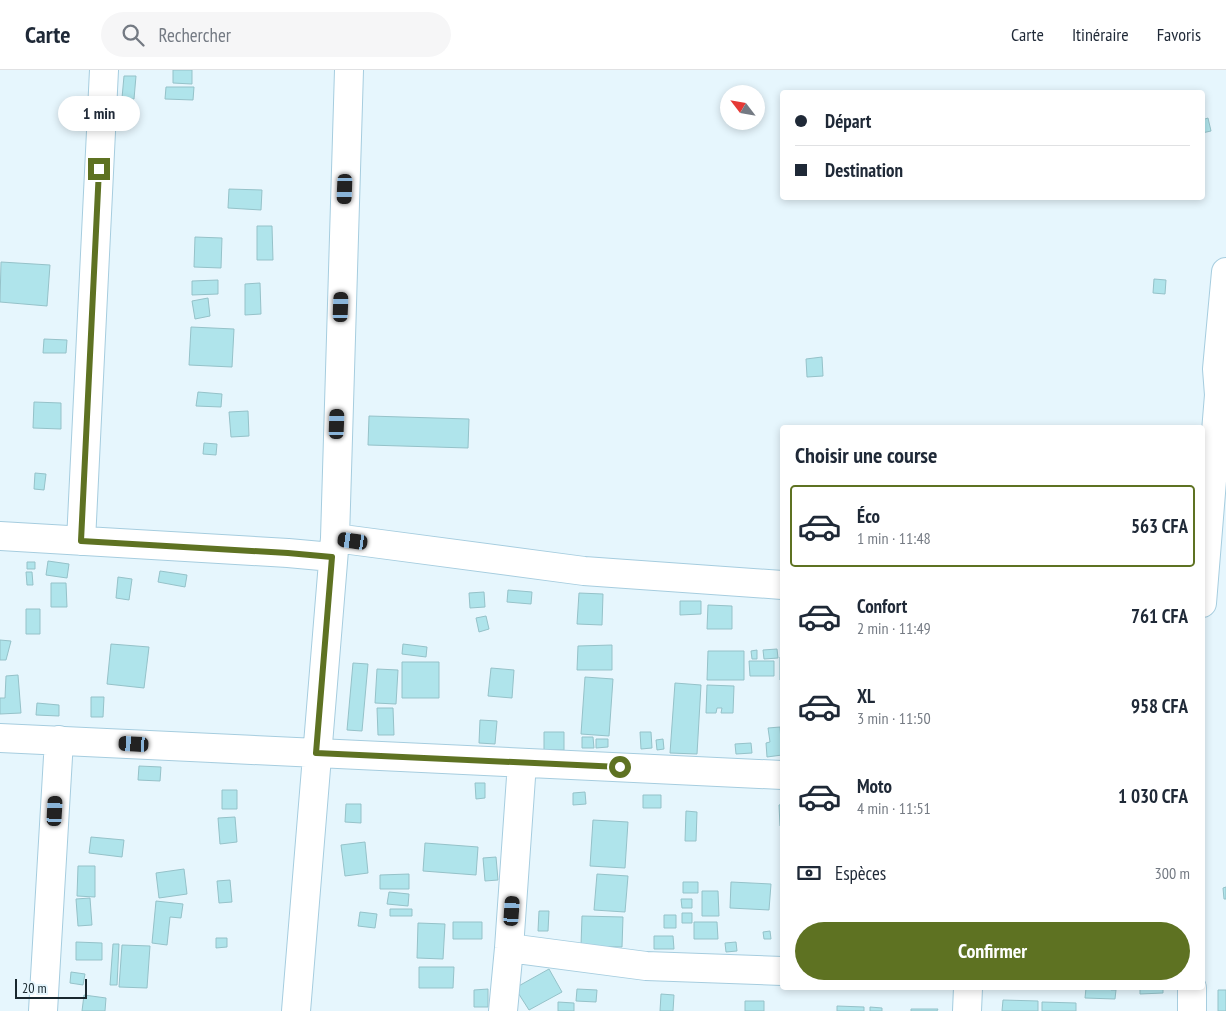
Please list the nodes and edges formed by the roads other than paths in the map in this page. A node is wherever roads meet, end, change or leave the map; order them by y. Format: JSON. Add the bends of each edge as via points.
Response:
{"nodes":[{"id":1,"x":104,"y":70,"type":"edge"},
{"id":2,"x":349,"y":70,"type":"edge"},
{"id":3,"x":1226,"y":272,"type":"edge"},
{"id":4,"x":1223,"y":394,"type":"edge"},
{"id":5,"x":0,"y":536,"type":"edge"},
{"id":6,"x":81,"y":541,"type":"junction"},
{"id":7,"x":333,"y":548,"type":"junction"},
{"id":8,"x":1205,"y":574,"type":"edge"},
{"id":9,"x":780,"y":585,"type":"edge"},
{"id":10,"x":1205,"y":604,"type":"edge"},
{"id":11,"x":1226,"y":607,"type":"edge"},
{"id":12,"x":0,"y":738,"type":"edge"},
{"id":13,"x":59,"y":740,"type":"junction"},
{"id":14,"x":316,"y":753,"type":"junction"},
{"id":15,"x":522,"y":763,"type":"junction"},
{"id":16,"x":780,"y":775,"type":"edge"},
{"id":17,"x":509,"y":948,"type":"junction"},
{"id":18,"x":780,"y":971,"type":"edge"},
{"id":19,"x":968,"y":990,"type":"edge"},
{"id":20,"x":1192,"y":990,"type":"edge"},
{"id":21,"x":44,"y":1011,"type":"edge"},
{"id":22,"x":296,"y":1011,"type":"edge"},
{"id":23,"x":503,"y":1011,"type":"edge"},
{"id":24,"x":967,"y":1011,"type":"edge"},
{"id":25,"x":1192,"y":1011,"type":"edge"}],
"edges":[{"from":1,"to":6,"type":"street"},
{"from":2,"to":7,"type":"street"},
{"from":3,"to":4,"type":"street","via":[[1217,369]]},
{"from":4,"to":8,"type":"street"},
{"from":5,"to":6,"type":"street"},
{"from":6,"to":7,"type":"street","via":[[288,553]]},
{"from":7,"to":9,"type":"street"},
{"from":7,"to":14,"type":"street"},
{"from":10,"to":11,"type":"street"},
{"from":12,"to":13,"type":"street"},
{"from":13,"to":14,"type":"street"},
{"from":13,"to":21,"type":"street"},
{"from":14,"to":15,"type":"street"},
{"from":14,"to":22,"type":"street"},
{"from":15,"to":16,"type":"street"},
{"from":15,"to":17,"type":"street"},
{"from":17,"to":18,"type":"street","via":[[646,966]]},
{"from":17,"to":23,"type":"street"},
{"from":19,"to":24,"type":"street"},
{"from":20,"to":25,"type":"street"}]}
